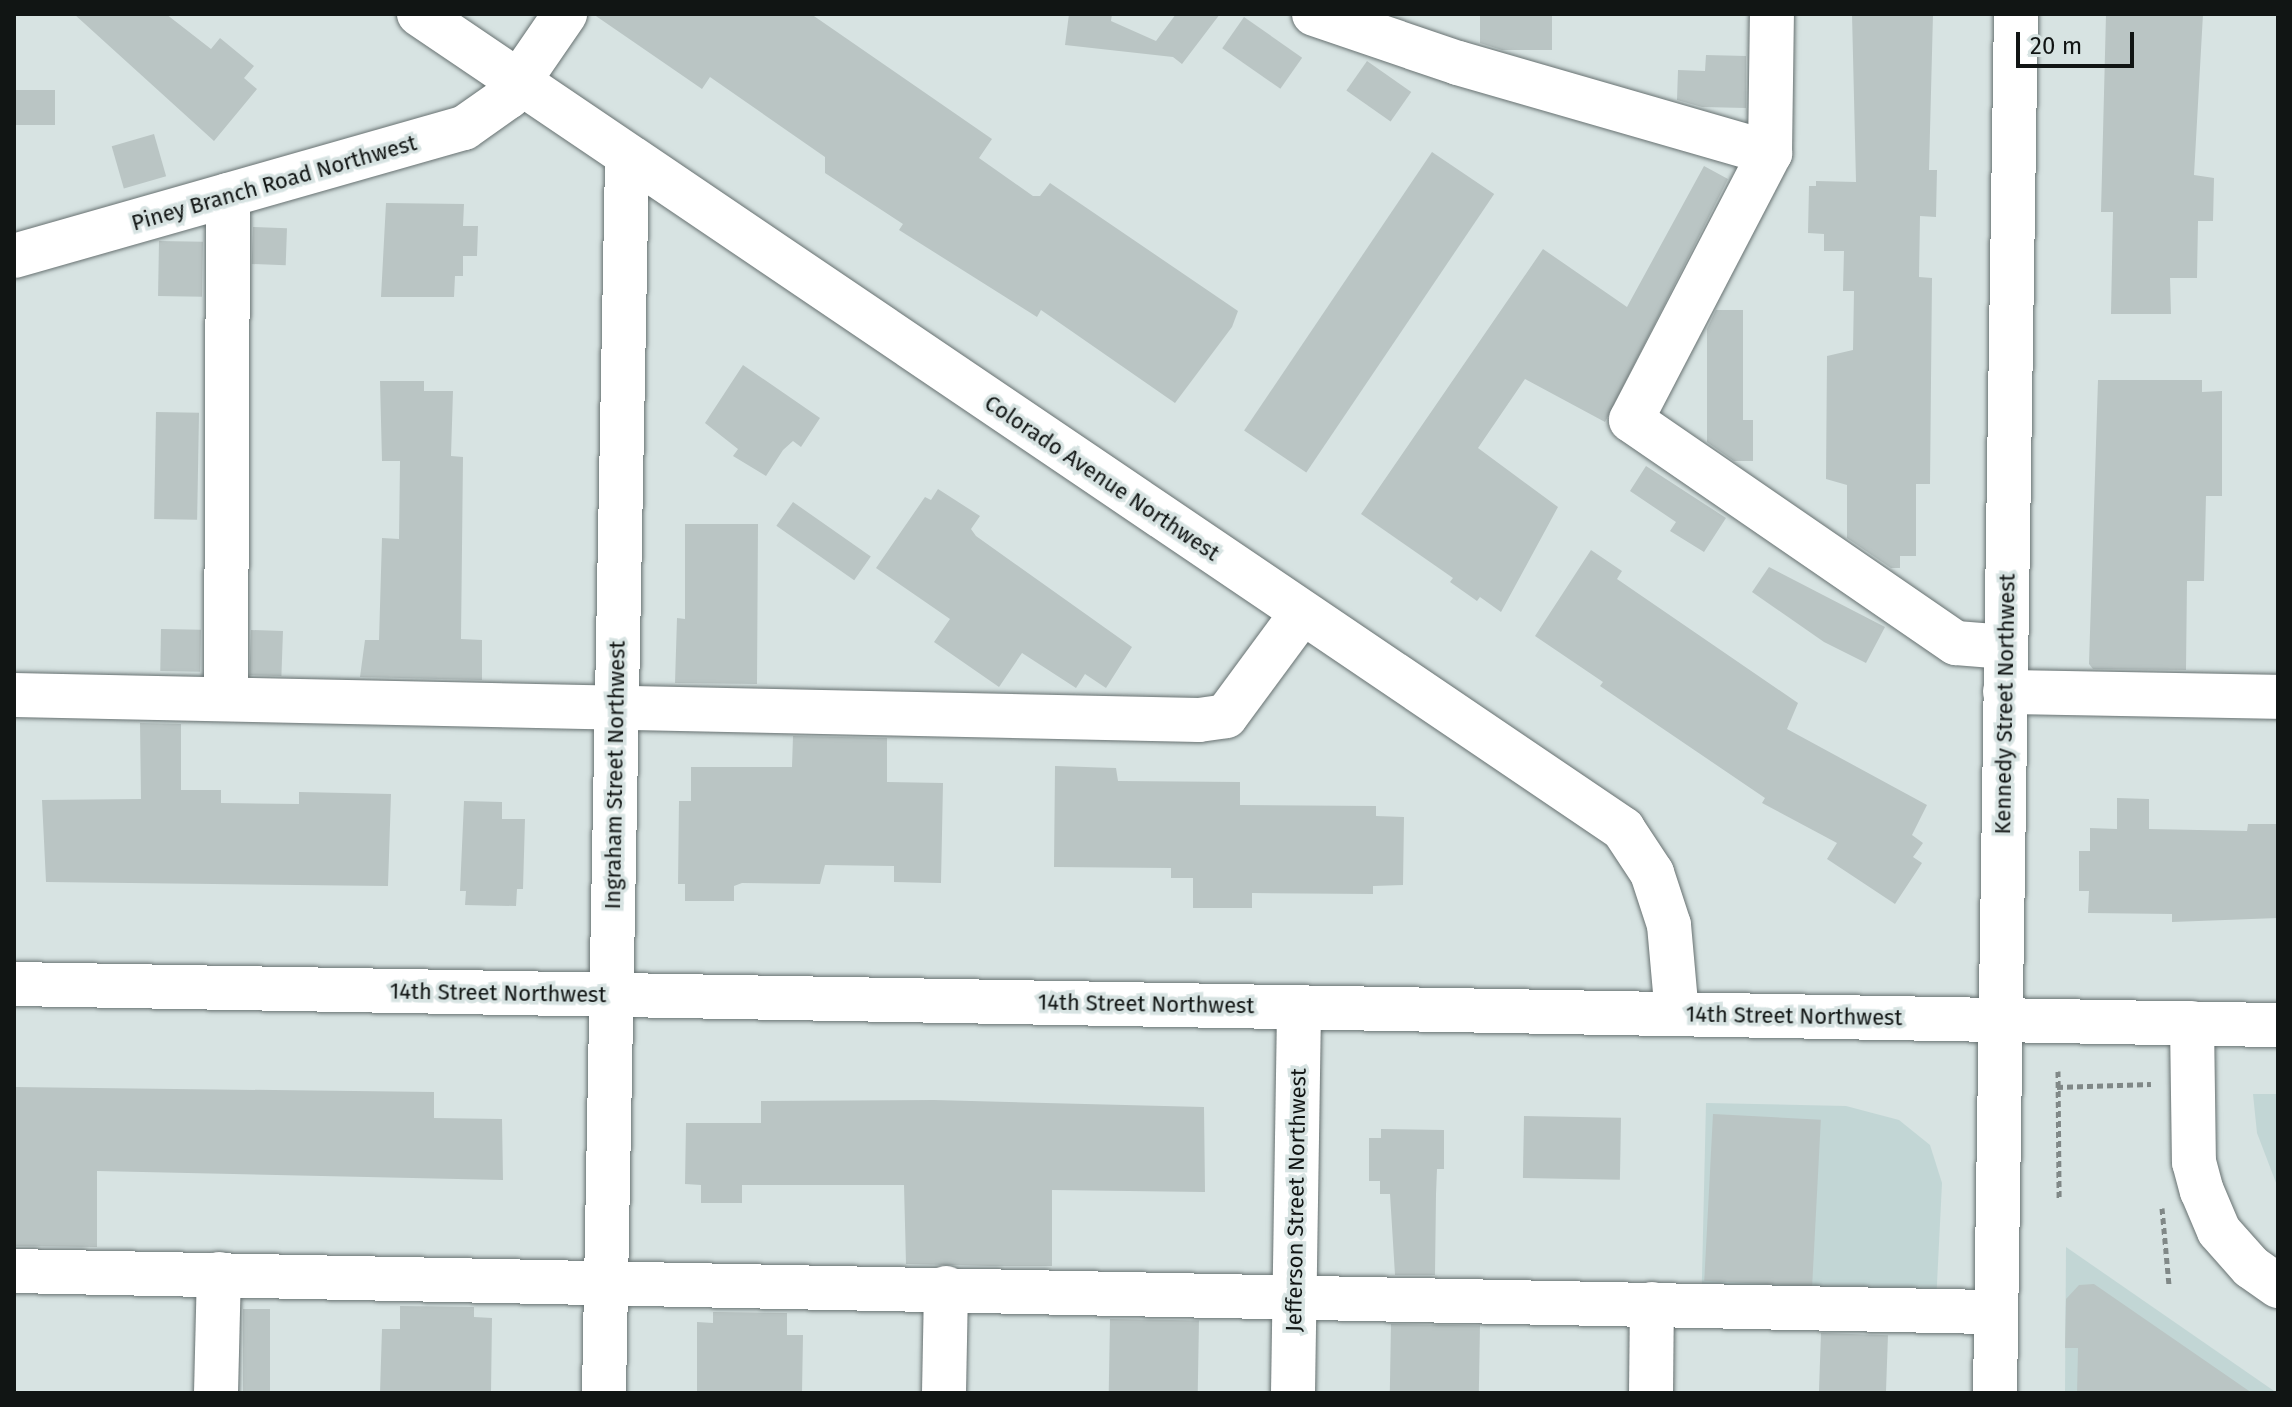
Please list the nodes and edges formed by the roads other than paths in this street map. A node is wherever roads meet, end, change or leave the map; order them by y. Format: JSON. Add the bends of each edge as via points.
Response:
{"nodes":[{"id":1,"x":419,"y":14,"type":"edge"},
{"id":2,"x":565,"y":14,"type":"edge"},
{"id":3,"x":1314,"y":14,"type":"edge"},
{"id":4,"x":1772,"y":14,"type":"edge"},
{"id":5,"x":2016,"y":14,"type":"edge"},
{"id":6,"x":519,"y":83,"type":"junction"},
{"id":7,"x":1770,"y":153,"type":"junction"},
{"id":8,"x":627,"y":157,"type":"junction"},
{"id":9,"x":228,"y":195,"type":"junction"},
{"id":10,"x":14,"y":256,"type":"edge"},
{"id":11,"x":1302,"y":613,"type":"junction"},
{"id":12,"x":2006,"y":647,"type":"junction"},
{"id":13,"x":2005,"y":692,"type":"junction"},
{"id":14,"x":14,"y":695,"type":"edge"},
{"id":15,"x":2278,"y":697,"type":"edge"},
{"id":16,"x":226,"y":698,"type":"junction"},
{"id":17,"x":617,"y":704,"type":"junction"},
{"id":18,"x":14,"y":984,"type":"edge"},
{"id":19,"x":611,"y":995,"type":"junction"},
{"id":20,"x":1299,"y":1007,"type":"junction"},
{"id":21,"x":1677,"y":1014,"type":"junction"},
{"id":22,"x":1999,"y":1020,"type":"junction"},
{"id":23,"x":2192,"y":1023,"type":"junction"},
{"id":24,"x":2278,"y":1025,"type":"edge"},
{"id":25,"x":14,"y":1271,"type":"edge"},
{"id":26,"x":219,"y":1274,"type":"junction"},
{"id":27,"x":606,"y":1282,"type":"junction"},
{"id":28,"x":2278,"y":1286,"type":"edge"},
{"id":29,"x":946,"y":1288,"type":"junction"},
{"id":30,"x":1294,"y":1294,"type":"junction"},
{"id":31,"x":1652,"y":1304,"type":"junction"},
{"id":32,"x":1996,"y":1312,"type":"junction"},
{"id":33,"x":216,"y":1393,"type":"edge"},
{"id":34,"x":604,"y":1393,"type":"edge"},
{"id":35,"x":944,"y":1393,"type":"edge"},
{"id":36,"x":1293,"y":1393,"type":"edge"},
{"id":37,"x":1651,"y":1393,"type":"edge"},
{"id":38,"x":1995,"y":1393,"type":"edge"}],
"edges":[{"from":1,"to":6,"type":"street","name":"Colorado Avenue Northwest"},
{"from":2,"to":6,"type":"street","name":"Piney Branch Road Northwest"},
{"from":3,"to":7,"type":"street","via":[[1458,63]]},
{"from":4,"to":7,"type":"street"},
{"from":5,"to":12,"type":"street","name":"Kennedy Street Northwest"},
{"from":6,"to":8,"type":"street","name":"Colorado Avenue Northwest"},
{"from":6,"to":9,"type":"street","name":"Piney Branch Road Northwest","via":[[495,109],[464,128]]},
{"from":7,"to":12,"type":"street","via":[[1631,420],[1956,643]]},
{"from":8,"to":11,"type":"street","name":"Colorado Avenue Northwest"},
{"from":8,"to":17,"type":"street","name":"Ingraham Street Northwest"},
{"from":9,"to":10,"type":"street","name":"Piney Branch Road Northwest"},
{"from":9,"to":16,"type":"street"},
{"from":11,"to":17,"type":"street","via":[[1226,716],[1199,720]]},
{"from":11,"to":21,"type":"street","name":"Colorado Avenue Northwest","via":[[1623,829],[1652,873],[1669,925]]},
{"from":12,"to":13,"type":"street","name":"Kennedy Street Northwest"},
{"from":13,"to":15,"type":"street"},
{"from":13,"to":22,"type":"street","name":"Kennedy Street Northwest"},
{"from":14,"to":16,"type":"street"},
{"from":16,"to":17,"type":"street"},
{"from":17,"to":19,"type":"street","name":"Ingraham Street Northwest"},
{"from":18,"to":19,"type":"street","name":"14th Street Northwest"},
{"from":19,"to":20,"type":"street","name":"14th Street Northwest"},
{"from":19,"to":27,"type":"street","name":"Ingraham Street Northwest"},
{"from":20,"to":21,"type":"street","name":"14th Street Northwest"},
{"from":20,"to":30,"type":"street","name":"Jefferson Street Northwest"},
{"from":21,"to":22,"type":"street","name":"14th Street Northwest"},
{"from":22,"to":23,"type":"street","name":"14th Street Northwest"},
{"from":22,"to":32,"type":"street","name":"Kennedy Street Northwest"},
{"from":23,"to":24,"type":"street","name":"14th Street Northwest"},
{"from":23,"to":28,"type":"street","via":[[2194,1162],[2202,1191],[2219,1231],[2251,1267]]},
{"from":25,"to":26,"type":"street"},
{"from":26,"to":27,"type":"street"},
{"from":26,"to":33,"type":"street"},
{"from":27,"to":29,"type":"street"},
{"from":27,"to":34,"type":"street","name":"Ingraham Street Northwest"},
{"from":29,"to":30,"type":"street"},
{"from":29,"to":35,"type":"street"},
{"from":30,"to":31,"type":"street"},
{"from":30,"to":36,"type":"street","name":"Jefferson Street Northwest"},
{"from":31,"to":32,"type":"street"},
{"from":31,"to":37,"type":"street"},
{"from":32,"to":38,"type":"street","name":"Kennedy Street Northwest"}]}
